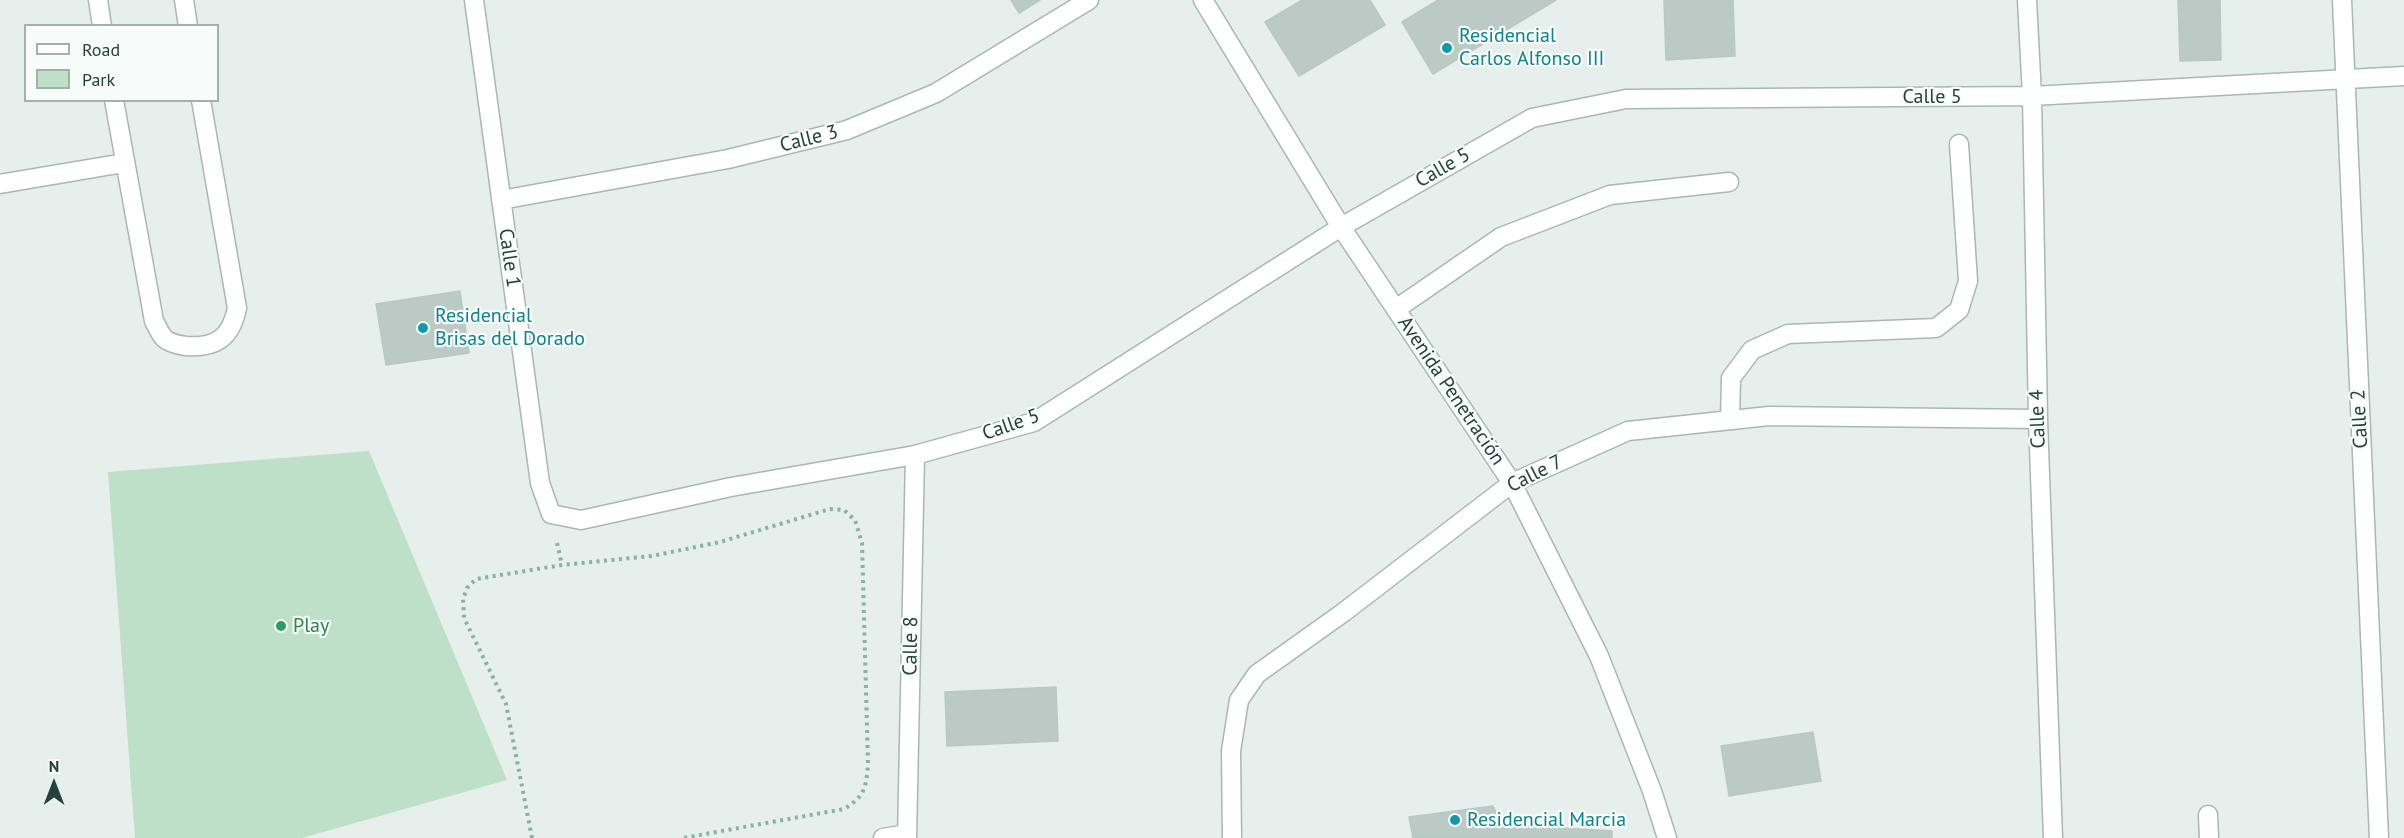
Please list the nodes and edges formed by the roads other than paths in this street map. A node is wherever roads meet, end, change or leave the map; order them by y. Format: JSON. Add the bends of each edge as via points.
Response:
{"nodes":[{"id":1,"x":98,"y":0,"type":"edge"},
{"id":2,"x":184,"y":0,"type":"edge"},
{"id":3,"x":474,"y":0,"type":"edge"},
{"id":4,"x":1089,"y":0,"type":"edge"},
{"id":5,"x":1203,"y":0,"type":"edge"},
{"id":6,"x":2027,"y":0,"type":"edge"},
{"id":7,"x":2342,"y":0,"type":"edge"},
{"id":8,"x":102,"y":24,"type":"edge"},
{"id":9,"x":188,"y":24,"type":"edge"},
{"id":10,"x":2404,"y":76,"type":"edge"},
{"id":11,"x":2344,"y":79,"type":"junction"},
{"id":12,"x":2032,"y":96,"type":"junction"},
{"id":13,"x":114,"y":102,"type":"edge"},
{"id":14,"x":201,"y":102,"type":"edge"},
{"id":15,"x":1959,"y":144,"type":"dead end"},
{"id":16,"x":124,"y":163,"type":"junction"},
{"id":17,"x":1729,"y":182,"type":"dead end"},
{"id":18,"x":0,"y":184,"type":"edge"},
{"id":19,"x":501,"y":200,"type":"junction"},
{"id":20,"x":1341,"y":226,"type":"junction"},
{"id":21,"x":1396,"y":309,"type":"junction"},
{"id":22,"x":2038,"y":419,"type":"junction"},
{"id":23,"x":1730,"y":420,"type":"junction"},
{"id":24,"x":915,"y":455,"type":"junction"},
{"id":25,"x":1512,"y":483,"type":"junction"},
{"id":26,"x":551,"y":514,"type":"joint"},
{"id":27,"x":2208,"y":816,"type":"dead end"},
{"id":28,"x":907,"y":836,"type":"edge"},
{"id":29,"x":883,"y":838,"type":"edge"},
{"id":30,"x":1232,"y":838,"type":"edge"},
{"id":31,"x":1667,"y":838,"type":"edge"},
{"id":32,"x":2053,"y":838,"type":"edge"},
{"id":33,"x":2209,"y":838,"type":"edge"},
{"id":34,"x":2379,"y":838,"type":"edge"}],
"edges":[{"from":1,"to":8,"type":"street"},
{"from":2,"to":9,"type":"street"},
{"from":3,"to":19,"type":"street","name":"Calle 1"},
{"from":4,"to":19,"type":"street","name":"Calle 3","via":[[936,93],[847,130],[728,159]]},
{"from":5,"to":20,"type":"street","name":"Avenida Penetración"},
{"from":6,"to":12,"type":"street","name":"Calle 4"},
{"from":7,"to":11,"type":"street","name":"Calle 2"},
{"from":10,"to":11,"type":"street","name":"Calle 5"},
{"from":11,"to":12,"type":"street","name":"Calle 5"},
{"from":11,"to":34,"type":"street","name":"Calle 2"},
{"from":12,"to":20,"type":"street","name":"Calle 5","via":[[1626,99],[1532,118]]},
{"from":12,"to":22,"type":"street","name":"Calle 4"},
{"from":13,"to":16,"type":"street"},
{"from":14,"to":16,"type":"street","via":[[237,308],[234,325],[222,339],[202,347],[179,345],[164,338],[154,321]]},
{"from":15,"to":23,"type":"street","via":[[1968,281],[1959,310],[1936,328],[1788,334],[1752,350],[1731,378]]},
{"from":16,"to":18,"type":"street"},
{"from":17,"to":21,"type":"street","via":[[1610,195],[1501,237]]},
{"from":19,"to":26,"type":"street","name":"Calle 1","via":[[540,483]]},
{"from":20,"to":21,"type":"street","name":"Avenida Penetración"},
{"from":20,"to":24,"type":"street","name":"Calle 5","via":[[1034,422]]},
{"from":21,"to":25,"type":"street","name":"Avenida Penetración"},
{"from":22,"to":23,"type":"street","name":"Calle 7","via":[[1769,416]]},
{"from":22,"to":32,"type":"street","name":"Calle 4"},
{"from":23,"to":25,"type":"street","name":"Calle 7","via":[[1628,431]]},
{"from":24,"to":26,"type":"street","name":"Calle 5","via":[[731,487],[581,520]]},
{"from":24,"to":28,"type":"street","name":"Calle 8"},
{"from":25,"to":30,"type":"street","name":"Calle 7","via":[[1257,674],[1239,700],[1231,751]]},
{"from":25,"to":31,"type":"street","name":"Avenida Penetración","via":[[1599,656]]},
{"from":27,"to":33,"type":"street"},
{"from":28,"to":29,"type":"street"}]}
